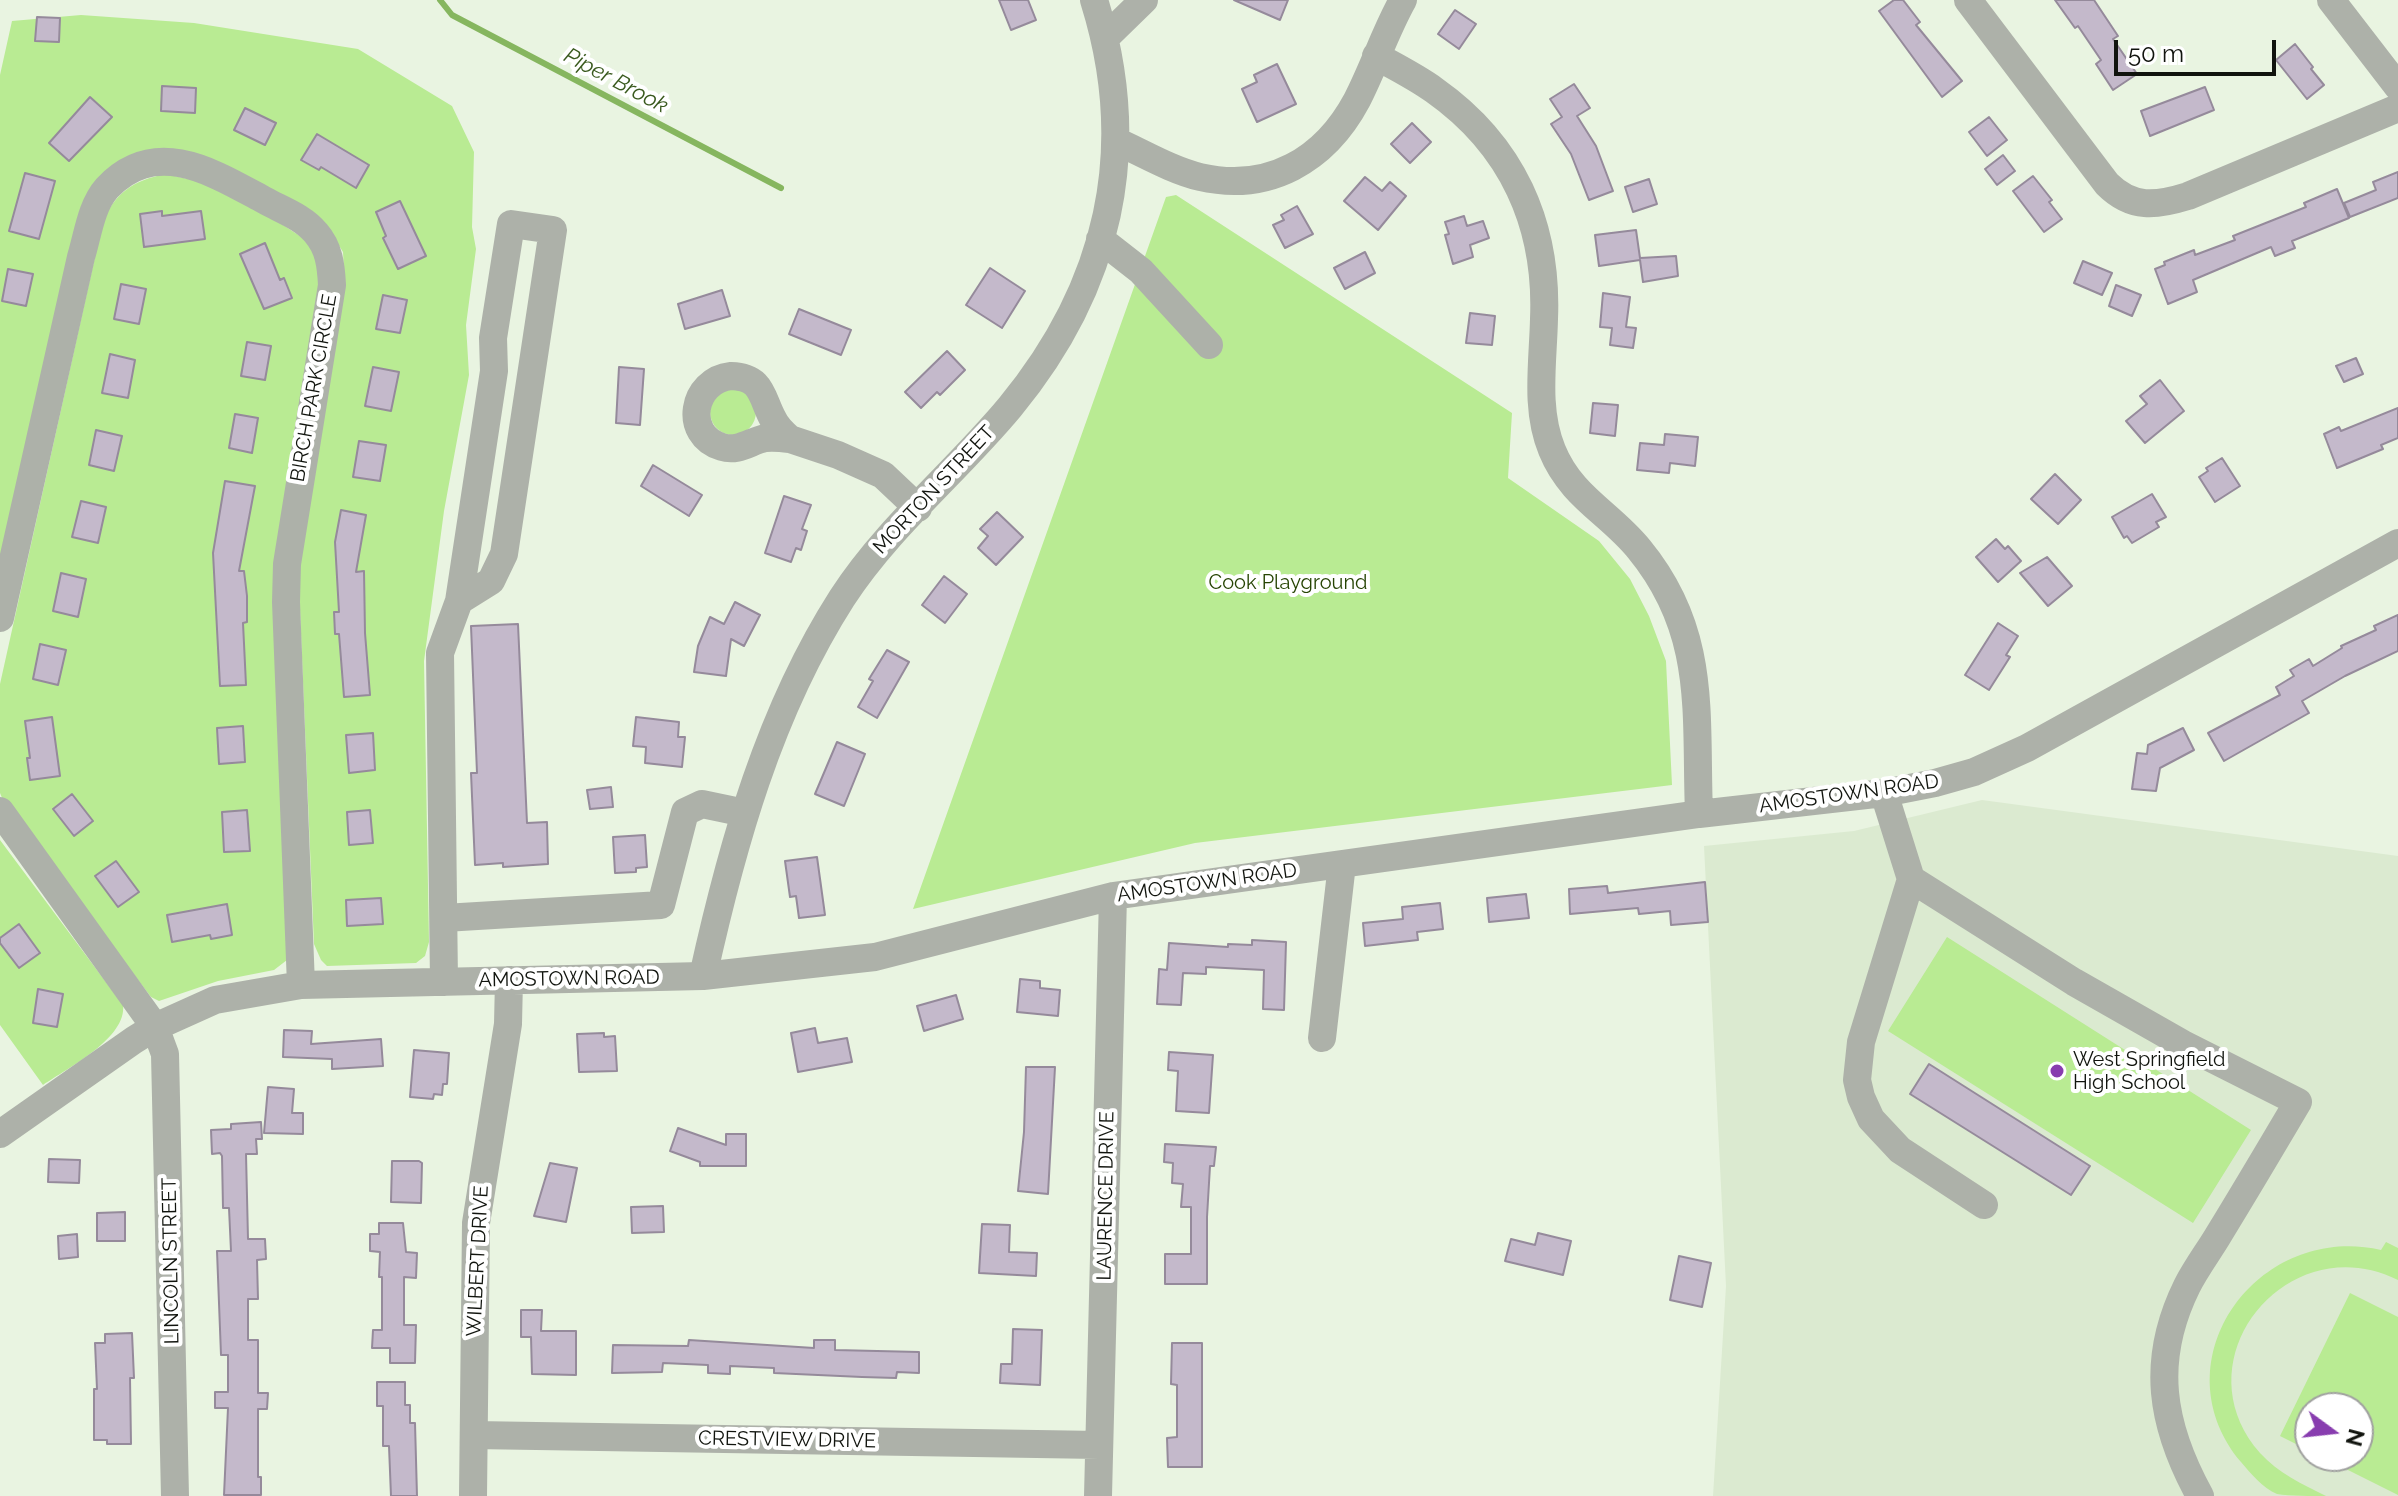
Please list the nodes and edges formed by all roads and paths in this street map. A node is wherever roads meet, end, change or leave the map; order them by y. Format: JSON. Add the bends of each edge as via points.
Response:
{"nodes":[{"id":1,"x":1094,"y":0,"type":"edge"},
{"id":2,"x":1144,"y":0,"type":"edge"},
{"id":3,"x":1403,"y":0,"type":"edge"},
{"id":4,"x":1968,"y":0,"type":"edge"},
{"id":5,"x":2331,"y":0,"type":"edge"},
{"id":6,"x":1105,"y":38,"type":"junction"},
{"id":7,"x":1376,"y":56,"type":"junction"},
{"id":8,"x":2398,"y":87,"type":"edge"},
{"id":9,"x":2398,"y":108,"type":"edge"},
{"id":10,"x":1116,"y":141,"type":"junction"},
{"id":11,"x":1100,"y":239,"type":"junction"},
{"id":12,"x":1209,"y":345,"type":"dead end"},
{"id":13,"x":790,"y":439,"type":"dead end"},
{"id":14,"x":918,"y":508,"type":"junction"},
{"id":15,"x":2398,"y":543,"type":"edge"},
{"id":16,"x":459,"y":601,"type":"junction"},
{"id":17,"x":0,"y":618,"type":"edge"},
{"id":18,"x":1884,"y":793,"type":"junction"},
{"id":19,"x":0,"y":811,"type":"edge"},
{"id":20,"x":745,"y":813,"type":"junction"},
{"id":21,"x":1699,"y":814,"type":"junction"},
{"id":22,"x":1342,"y":864,"type":"junction"},
{"id":23,"x":1911,"y":879,"type":"junction"},
{"id":24,"x":1113,"y":896,"type":"junction"},
{"id":25,"x":444,"y":918,"type":"junction"},
{"id":26,"x":703,"y":976,"type":"junction"},
{"id":27,"x":509,"y":980,"type":"junction"},
{"id":28,"x":444,"y":982,"type":"junction"},
{"id":29,"x":301,"y":985,"type":"junction"},
{"id":30,"x":155,"y":1027,"type":"junction"},
{"id":31,"x":1322,"y":1038,"type":"dead end"},
{"id":32,"x":0,"y":1134,"type":"edge"},
{"id":33,"x":1984,"y":1205,"type":"dead end"},
{"id":34,"x":474,"y":1435,"type":"junction"},
{"id":35,"x":1099,"y":1445,"type":"junction"},
{"id":36,"x":175,"y":1496,"type":"edge"},
{"id":37,"x":473,"y":1496,"type":"edge"},
{"id":38,"x":1098,"y":1496,"type":"edge"},
{"id":39,"x":2200,"y":1496,"type":"edge"}],
"edges":[{"from":1,"to":6,"type":"street","name":"MORTON STREET"},
{"from":2,"to":6,"type":"street"},
{"from":3,"to":7,"type":"street"},
{"from":4,"to":9,"type":"street","via":[[2107,184],[2137,204],[2188,196]]},
{"from":5,"to":8,"type":"street"},
{"from":6,"to":10,"type":"street","name":"MORTON STREET"},
{"from":7,"to":10,"type":"street","via":[[1340,127],[1317,152],[1287,170],[1240,180],[1202,177]]},
{"from":7,"to":21,"type":"street","via":[[1435,90],[1466,117],[1506,162],[1527,201],[1543,268],[1541,381],[1547,434],[1568,480],[1637,546],[1675,604],[1695,676]]},
{"from":10,"to":11,"type":"street","name":"MORTON STREET"},
{"from":11,"to":12,"type":"street","via":[[1141,271]]},
{"from":11,"to":14,"type":"street","name":"MORTON STREET","via":[[1082,295],[1042,365]]},
{"from":13,"to":14,"type":"street","via":[[883,475]]},
{"from":14,"to":20,"type":"street","name":"MORTON STREET","via":[[855,578],[815,644]]},
{"from":15,"to":18,"type":"street","name":"AMOSTOWN ROAD","via":[[2027,748],[1974,772]]},
{"from":16,"to":16,"type":"street","via":[[491,581],[504,554],[553,230],[511,224]]},
{"from":16,"to":25,"type":"street","via":[[440,653]]},
{"from":17,"to":29,"type":"street","name":"BIRCH PARK CIRCLE","via":[[81,257],[100,197],[140,166],[181,162],[303,221],[326,249],[332,285],[287,564]]},
{"from":18,"to":21,"type":"street","name":"AMOSTOWN ROAD"},
{"from":18,"to":23,"type":"street"},
{"from":19,"to":30,"type":"street"},
{"from":20,"to":25,"type":"street","via":[[702,804],[685,812],[661,905]]},
{"from":20,"to":26,"type":"street","name":"MORTON STREET"},
{"from":21,"to":22,"type":"street","name":"AMOSTOWN ROAD"},
{"from":22,"to":24,"type":"street","name":"AMOSTOWN ROAD"},
{"from":22,"to":31,"type":"street"},
{"from":23,"to":33,"type":"street","via":[[1861,1042],[1857,1080],[1871,1119],[1893,1144]]},
{"from":23,"to":39,"type":"street","via":[[2074,982],[2298,1102],[2188,1282],[2170,1328],[2164,1403]]},
{"from":24,"to":26,"type":"street","name":"AMOSTOWN ROAD","via":[[875,957]]},
{"from":24,"to":35,"type":"street","name":"LAURENCE DRIVE"},
{"from":25,"to":28,"type":"street"},
{"from":26,"to":27,"type":"street","name":"AMOSTOWN ROAD"},
{"from":27,"to":28,"type":"street","name":"AMOSTOWN ROAD"},
{"from":27,"to":34,"type":"street","name":"WILBERT DRIVE","via":[[508,1024],[476,1223]]},
{"from":28,"to":29,"type":"street","name":"AMOSTOWN ROAD"},
{"from":29,"to":30,"type":"street","name":"AMOSTOWN ROAD","via":[[215,1000]]},
{"from":30,"to":32,"type":"street","name":"AMOSTOWN ROAD"},
{"from":30,"to":36,"type":"street","name":"LINCOLN STREET","via":[[167,1065]]},
{"from":34,"to":35,"type":"street","name":"CRESTVIEW DRIVE"},
{"from":34,"to":37,"type":"street","name":"WILBERT DRIVE"},
{"from":35,"to":38,"type":"street","name":"LAURENCE DRIVE"}]}
